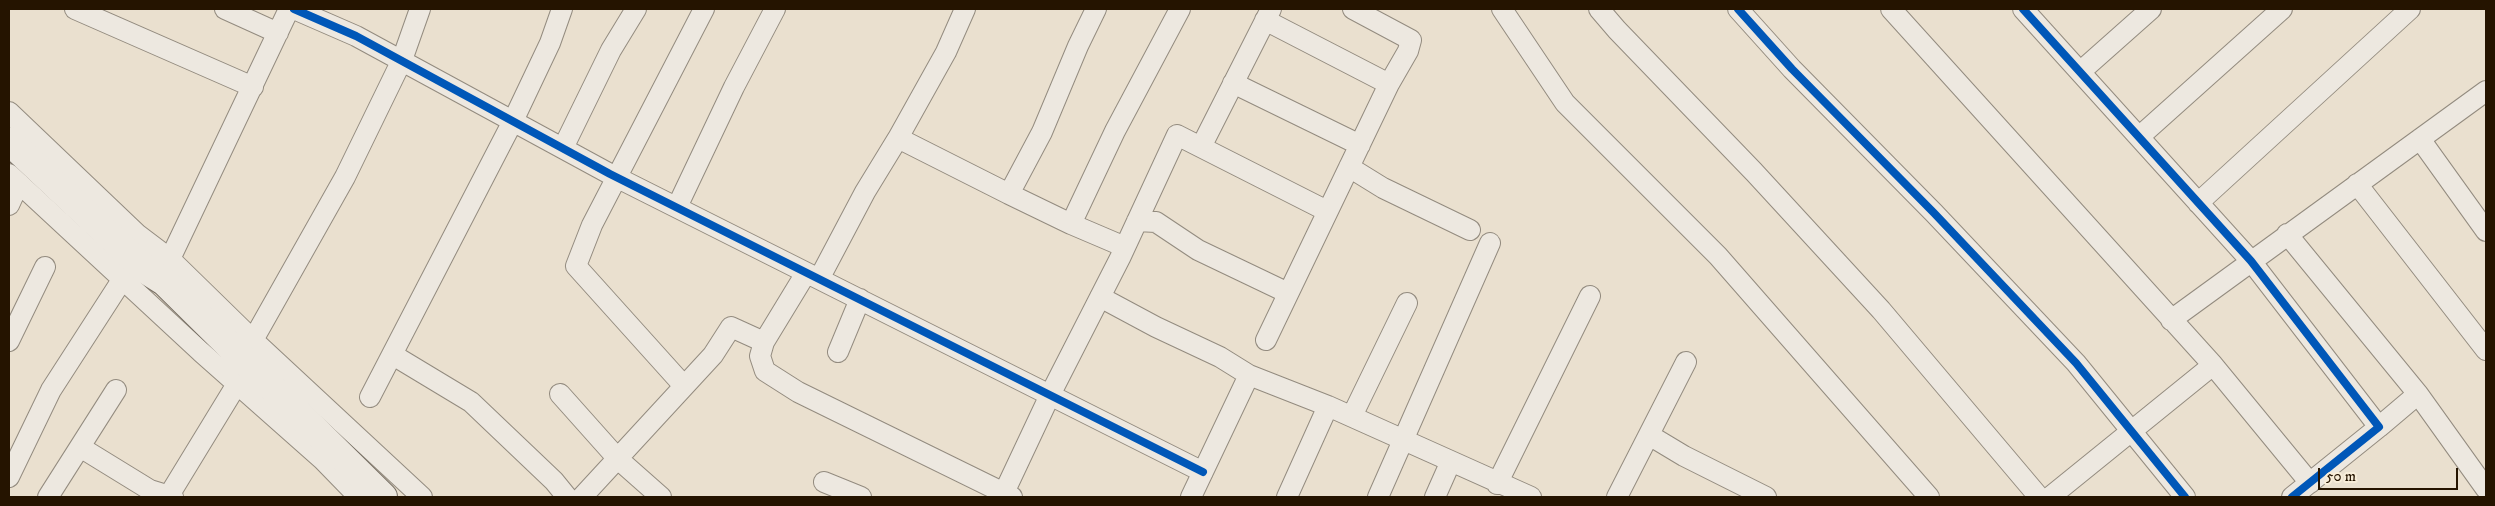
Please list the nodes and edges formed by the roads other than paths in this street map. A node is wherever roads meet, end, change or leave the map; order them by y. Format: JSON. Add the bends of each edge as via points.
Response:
{"nodes":[{"id":1,"x":75,"y":9,"type":"edge"},
{"id":2,"x":225,"y":9,"type":"edge"},
{"id":3,"x":289,"y":9,"type":"edge"},
{"id":4,"x":294,"y":9,"type":"edge"},
{"id":5,"x":420,"y":9,"type":"edge"},
{"id":6,"x":562,"y":9,"type":"edge"},
{"id":7,"x":636,"y":9,"type":"edge"},
{"id":8,"x":704,"y":9,"type":"edge"},
{"id":9,"x":775,"y":9,"type":"edge"},
{"id":10,"x":965,"y":9,"type":"edge"},
{"id":11,"x":1096,"y":9,"type":"edge"},
{"id":12,"x":1180,"y":9,"type":"edge"},
{"id":13,"x":1353,"y":9,"type":"edge"},
{"id":14,"x":1502,"y":9,"type":"edge"},
{"id":15,"x":1599,"y":9,"type":"edge"},
{"id":16,"x":1738,"y":9,"type":"edge"},
{"id":17,"x":1891,"y":9,"type":"edge"},
{"id":18,"x":2023,"y":9,"type":"edge"},
{"id":19,"x":2151,"y":9,"type":"edge"},
{"id":20,"x":2282,"y":9,"type":"edge"},
{"id":21,"x":2410,"y":9,"type":"edge"},
{"id":22,"x":1268,"y":14,"type":"edge"},
{"id":23,"x":278,"y":33,"type":"junction"},
{"id":24,"x":402,"y":60,"type":"junction"},
{"id":25,"x":2080,"y":72,"type":"junction"},
{"id":26,"x":1233,"y":83,"type":"junction"},
{"id":27,"x":1390,"y":84,"type":"junction"},
{"id":28,"x":254,"y":87,"type":"junction"},
{"id":29,"x":2486,"y":91,"type":"edge"},
{"id":30,"x":9,"y":112,"type":"edge"},
{"id":31,"x":513,"y":121,"type":"junction"},
{"id":32,"x":2139,"y":137,"type":"junction"},
{"id":33,"x":898,"y":138,"type":"junction"},
{"id":34,"x":2420,"y":139,"type":"junction"},
{"id":35,"x":9,"y":141,"type":"edge"},
{"id":36,"x":1360,"y":145,"type":"junction"},
{"id":37,"x":1201,"y":147,"type":"junction"},
{"id":38,"x":563,"y":148,"type":"junction"},
{"id":39,"x":1349,"y":167,"type":"junction"},
{"id":40,"x":22,"y":175,"type":"edge"},
{"id":41,"x":618,"y":177,"type":"junction"},
{"id":42,"x":2357,"y":184,"type":"junction"},
{"id":43,"x":1009,"y":194,"type":"junction"},
{"id":44,"x":2198,"y":203,"type":"junction"},
{"id":45,"x":9,"y":204,"type":"edge"},
{"id":46,"x":677,"y":206,"type":"junction"},
{"id":47,"x":1327,"y":211,"type":"junction"},
{"id":48,"x":1137,"y":221,"type":"junction"},
{"id":49,"x":1072,"y":224,"type":"junction"},
{"id":50,"x":1470,"y":230,"type":"dead end"},
{"id":51,"x":2486,"y":230,"type":"edge"},
{"id":52,"x":2287,"y":234,"type":"junction"},
{"id":53,"x":1490,"y":242,"type":"dead end"},
{"id":54,"x":1125,"y":247,"type":"junction"},
{"id":55,"x":170,"y":259,"type":"junction"},
{"id":56,"x":2251,"y":261,"type":"junction"},
{"id":57,"x":46,"y":268,"type":"dead end"},
{"id":58,"x":812,"y":276,"type":"junction"},
{"id":59,"x":122,"y":280,"type":"junction"},
{"id":60,"x":1288,"y":293,"type":"junction"},
{"id":61,"x":1590,"y":296,"type":"dead end"},
{"id":62,"x":1100,"y":297,"type":"junction"},
{"id":63,"x":860,"y":298,"type":"junction"},
{"id":64,"x":1407,"y":303,"type":"dead end"},
{"id":65,"x":2172,"y":320,"type":"junction"},
{"id":66,"x":253,"y":340,"type":"junction"},
{"id":67,"x":1266,"y":340,"type":"dead end"},
{"id":68,"x":9,"y":341,"type":"edge"},
{"id":69,"x":764,"y":342,"type":"junction"},
{"id":70,"x":2486,"y":350,"type":"edge"},
{"id":71,"x":838,"y":352,"type":"dead end"},
{"id":72,"x":393,"y":355,"type":"junction"},
{"id":73,"x":1686,"y":362,"type":"dead end"},
{"id":74,"x":2213,"y":365,"type":"junction"},
{"id":75,"x":1249,"y":375,"type":"junction"},
{"id":76,"x":237,"y":384,"type":"junction"},
{"id":77,"x":684,"y":386,"type":"junction"},
{"id":78,"x":116,"y":390,"type":"dead end"},
{"id":79,"x":560,"y":394,"type":"dead end"},
{"id":80,"x":2418,"y":394,"type":"junction"},
{"id":81,"x":1050,"y":395,"type":"junction"},
{"id":82,"x":370,"y":397,"type":"dead end"},
{"id":83,"x":1328,"y":406,"type":"junction"},
{"id":84,"x":1352,"y":416,"type":"junction"},
{"id":85,"x":2379,"y":427,"type":"junction"},
{"id":86,"x":2132,"y":432,"type":"junction"},
{"id":87,"x":1648,"y":435,"type":"junction"},
{"id":88,"x":1405,"y":439,"type":"junction"},
{"id":89,"x":80,"y":448,"type":"junction"},
{"id":90,"x":618,"y":459,"type":"junction"},
{"id":91,"x":1451,"y":461,"type":"junction"},
{"id":92,"x":1203,"y":472,"type":"junction"},
{"id":93,"x":9,"y":476,"type":"edge"},
{"id":94,"x":824,"y":482,"type":"dead end"},
{"id":95,"x":2310,"y":483,"type":"junction"},
{"id":96,"x":1497,"y":484,"type":"junction"},
{"id":97,"x":2486,"y":489,"type":"edge"},
{"id":98,"x":170,"y":496,"type":"edge"},
{"id":99,"x":1006,"y":496,"type":"edge"},
{"id":100,"x":48,"y":497,"type":"edge"},
{"id":101,"x":359,"y":497,"type":"edge"},
{"id":102,"x":383,"y":497,"type":"edge"},
{"id":103,"x":422,"y":497,"type":"edge"},
{"id":104,"x":567,"y":497,"type":"edge"},
{"id":105,"x":582,"y":497,"type":"edge"},
{"id":106,"x":661,"y":497,"type":"edge"},
{"id":107,"x":861,"y":497,"type":"edge"},
{"id":108,"x":1191,"y":497,"type":"edge"},
{"id":109,"x":1287,"y":497,"type":"edge"},
{"id":110,"x":1378,"y":497,"type":"edge"},
{"id":111,"x":1435,"y":497,"type":"edge"},
{"id":112,"x":1531,"y":497,"type":"edge"},
{"id":113,"x":1617,"y":497,"type":"edge"},
{"id":114,"x":1764,"y":497,"type":"edge"},
{"id":115,"x":1929,"y":497,"type":"edge"},
{"id":116,"x":2039,"y":497,"type":"edge"},
{"id":117,"x":2050,"y":497,"type":"edge"},
{"id":118,"x":2185,"y":497,"type":"edge"},
{"id":119,"x":2292,"y":497,"type":"edge"}],
"edges":[{"from":1,"to":28,"type":"street"},
{"from":2,"to":23,"type":"street"},
{"from":3,"to":23,"type":"street"},
{"from":4,"to":24,"type":"street"},
{"from":5,"to":24,"type":"street"},
{"from":6,"to":31,"type":"street","via":[[550,43]]},
{"from":7,"to":38,"type":"street","via":[[611,50]]},
{"from":8,"to":41,"type":"street"},
{"from":9,"to":46,"type":"street"},
{"from":10,"to":33,"type":"street","via":[[946,52]]},
{"from":11,"to":43,"type":"street","via":[[1042,132]]},
{"from":12,"to":49,"type":"street","via":[[1115,131]]},
{"from":13,"to":27,"type":"street","via":[[1411,40]]},
{"from":14,"to":115,"type":"street","via":[[1565,103],[1718,256]]},
{"from":15,"to":116,"type":"street","via":[[1881,310]]},
{"from":16,"to":86,"type":"street","via":[[2076,363]]},
{"from":17,"to":65,"type":"street"},
{"from":18,"to":25,"type":"street"},
{"from":19,"to":25,"type":"street"},
{"from":20,"to":32,"type":"street"},
{"from":21,"to":44,"type":"street"},
{"from":22,"to":26,"type":"street"},
{"from":22,"to":27,"type":"street"},
{"from":23,"to":28,"type":"street"},
{"from":24,"to":31,"type":"street"},
{"from":24,"to":66,"type":"street","via":[[345,177]]},
{"from":25,"to":32,"type":"street"},
{"from":26,"to":36,"type":"street"},
{"from":26,"to":37,"type":"street"},
{"from":27,"to":36,"type":"street"},
{"from":28,"to":55,"type":"street"},
{"from":29,"to":34,"type":"street"},
{"from":30,"to":55,"type":"street","via":[[137,234]]},
{"from":31,"to":38,"type":"street"},
{"from":31,"to":72,"type":"street"},
{"from":32,"to":44,"type":"street"},
{"from":33,"to":43,"type":"street"},
{"from":33,"to":58,"type":"street"},
{"from":34,"to":42,"type":"street"},
{"from":34,"to":51,"type":"street"},
{"from":35,"to":40,"type":"main road"},
{"from":36,"to":39,"type":"street"},
{"from":37,"to":47,"type":"street"},
{"from":37,"to":48,"type":"street","via":[[1177,135]]},
{"from":38,"to":41,"type":"street"},
{"from":39,"to":47,"type":"street"},
{"from":39,"to":50,"type":"street","via":[[1382,188]]},
{"from":40,"to":45,"type":"street"},
{"from":40,"to":59,"type":"street"},
{"from":40,"to":102,"type":"main road","via":[[165,282]]},
{"from":41,"to":46,"type":"street"},
{"from":41,"to":77,"type":"street","via":[[592,225],[576,266]]},
{"from":42,"to":52,"type":"street"},
{"from":42,"to":70,"type":"street"},
{"from":43,"to":49,"type":"street"},
{"from":44,"to":56,"type":"street"},
{"from":46,"to":58,"type":"street"},
{"from":47,"to":60,"type":"street"},
{"from":48,"to":54,"type":"street"},
{"from":48,"to":60,"type":"street","via":[[1156,222],[1198,250]]},
{"from":49,"to":54,"type":"street"},
{"from":52,"to":56,"type":"street"},
{"from":52,"to":80,"type":"street"},
{"from":53,"to":88,"type":"street"},
{"from":54,"to":62,"type":"street"},
{"from":55,"to":66,"type":"street"},
{"from":56,"to":65,"type":"street"},
{"from":56,"to":85,"type":"street"},
{"from":57,"to":68,"type":"street"},
{"from":58,"to":63,"type":"street"},
{"from":58,"to":69,"type":"street"},
{"from":59,"to":76,"type":"street"},
{"from":59,"to":93,"type":"street","via":[[51,390]]},
{"from":60,"to":67,"type":"street"},
{"from":61,"to":96,"type":"street"},
{"from":62,"to":75,"type":"street"},
{"from":62,"to":81,"type":"street"},
{"from":63,"to":71,"type":"street"},
{"from":63,"to":81,"type":"street"},
{"from":64,"to":84,"type":"street"},
{"from":65,"to":74,"type":"street"},
{"from":66,"to":103,"type":"street"},
{"from":69,"to":77,"type":"street","via":[[731,327],[712,356]]},
{"from":69,"to":99,"type":"street","via":[[760,356],[765,371],[798,392]]},
{"from":72,"to":82,"type":"street"},
{"from":72,"to":104,"type":"street","via":[[471,402]]},
{"from":73,"to":87,"type":"street"},
{"from":74,"to":86,"type":"street"},
{"from":74,"to":95,"type":"street"},
{"from":75,"to":83,"type":"street"},
{"from":75,"to":92,"type":"street"},
{"from":76,"to":98,"type":"street"},
{"from":76,"to":101,"type":"street","via":[[323,460]]},
{"from":77,"to":90,"type":"street"},
{"from":78,"to":89,"type":"street"},
{"from":79,"to":90,"type":"street"},
{"from":80,"to":85,"type":"street"},
{"from":80,"to":97,"type":"street"},
{"from":81,"to":92,"type":"street"},
{"from":81,"to":99,"type":"street"},
{"from":83,"to":84,"type":"street"},
{"from":83,"to":109,"type":"street"},
{"from":84,"to":88,"type":"street"},
{"from":85,"to":95,"type":"street"},
{"from":86,"to":117,"type":"street"},
{"from":86,"to":118,"type":"street"},
{"from":87,"to":113,"type":"street"},
{"from":87,"to":114,"type":"street"},
{"from":88,"to":91,"type":"street"},
{"from":88,"to":110,"type":"street"},
{"from":89,"to":98,"type":"street","via":[[150,490]]},
{"from":89,"to":100,"type":"street"},
{"from":90,"to":105,"type":"street"},
{"from":90,"to":106,"type":"street"},
{"from":91,"to":96,"type":"street"},
{"from":91,"to":111,"type":"street"},
{"from":92,"to":108,"type":"street"},
{"from":94,"to":107,"type":"street"},
{"from":95,"to":119,"type":"street"},
{"from":96,"to":112,"type":"street"}]}
